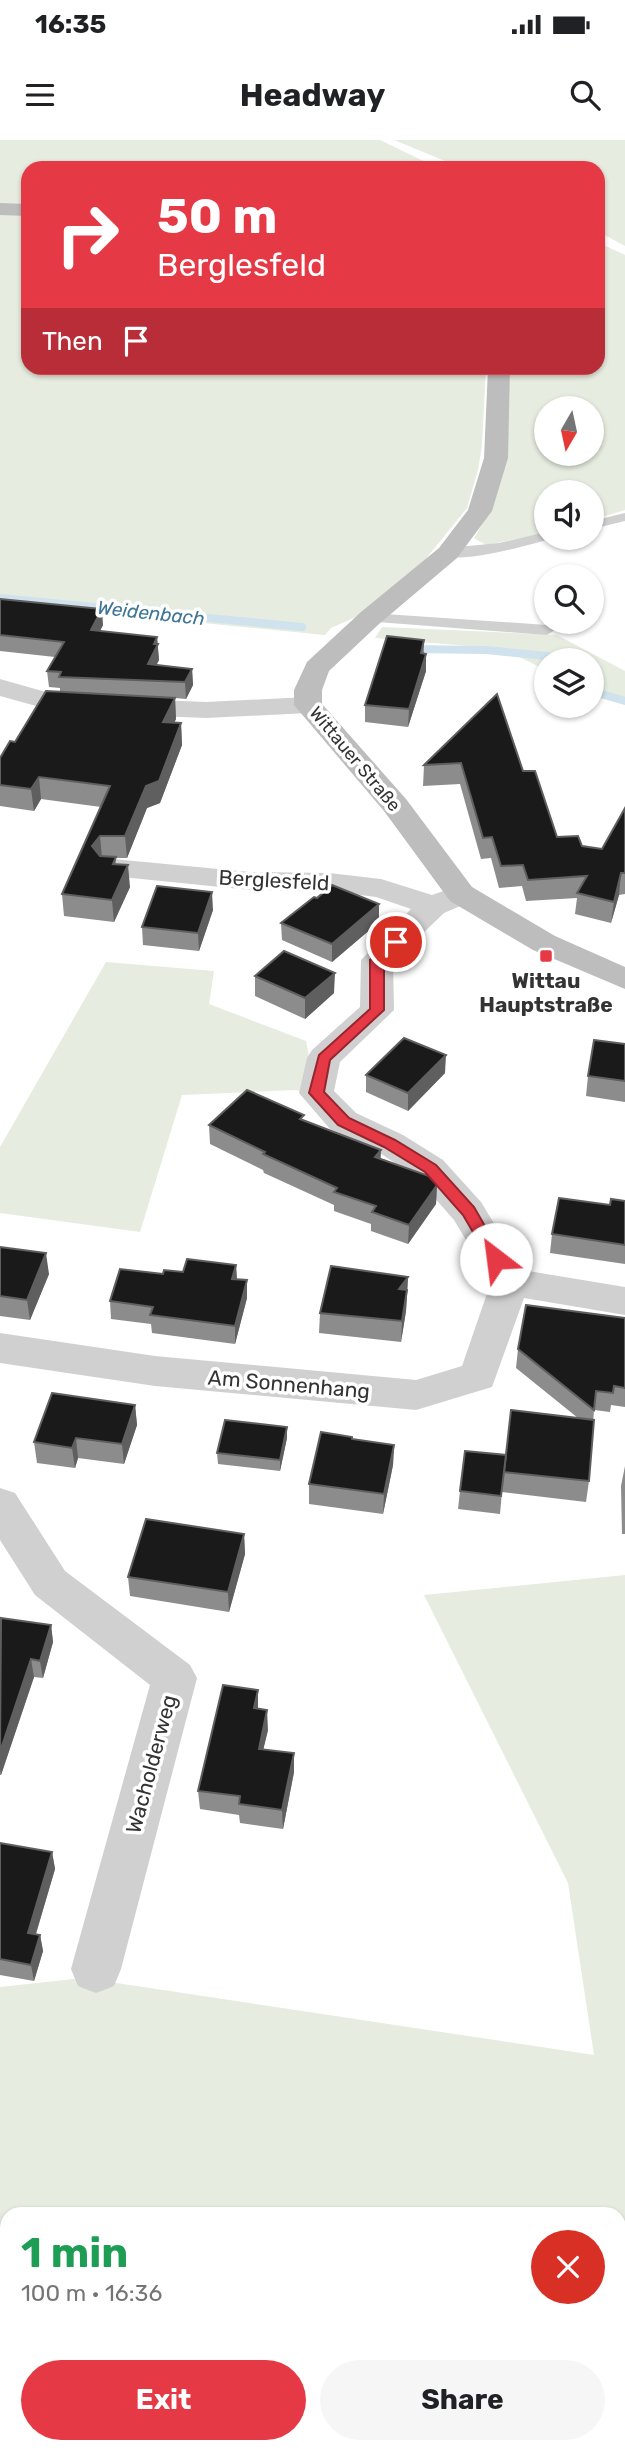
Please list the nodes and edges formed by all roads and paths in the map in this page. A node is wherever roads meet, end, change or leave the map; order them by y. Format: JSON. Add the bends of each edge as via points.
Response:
{"nodes":[{"id":1,"x":0,"y":209,"type":"edge"},
{"id":2,"x":21,"y":210,"type":"edge"},
{"id":3,"x":499,"y":375,"type":"edge"},
{"id":4,"x":625,"y":517,"type":"edge"},
{"id":5,"x":604,"y":522,"type":"edge"},
{"id":6,"x":534,"y":539,"type":"edge"},
{"id":7,"x":448,"y":553,"type":"junction"},
{"id":8,"x":370,"y":618,"type":"junction"},
{"id":9,"x":534,"y":629,"type":"edge"},
{"id":10,"x":0,"y":687,"type":"edge"},
{"id":11,"x":308,"y":705,"type":"junction"},
{"id":12,"x":113,"y":868,"type":"edge"},
{"id":13,"x":447,"y":900,"type":"junction"},
{"id":14,"x":625,"y":979,"type":"edge"},
{"id":15,"x":510,"y":1282,"type":"junction"},
{"id":16,"x":625,"y":1301,"type":"edge"},
{"id":17,"x":0,"y":1348,"type":"edge"},
{"id":18,"x":0,"y":1505,"type":"edge"},
{"id":19,"x":96,"y":1969,"type":"dead end"}],
"edges":[{"from":1,"to":2,"type":"street"},
{"from":3,"to":7,"type":"street","name":"Wittauer Straße","via":[[496,458],[480,511]]},
{"from":4,"to":5,"type":"lane"},
{"from":6,"to":7,"type":"lane"},
{"from":7,"to":8,"type":"street","name":"Wittauer Straße"},
{"from":8,"to":9,"type":"lane"},
{"from":8,"to":11,"type":"street","name":"Wittauer Straße","via":[[317,668],[308,690]]},
{"from":10,"to":11,"type":"street","via":[[58,704],[206,710]]},
{"from":11,"to":13,"type":"street","name":"Wittauer Straße","via":[[395,805]]},
{"from":12,"to":13,"type":"street","name":"Berglesfeld","via":[[329,883]]},
{"from":13,"to":14,"type":"street","name":"Wittauer Straße"},
{"from":13,"to":15,"type":"street","via":[[377,960],[377,1010],[324,1058],[316,1093],[343,1121],[430,1169],[468,1211]]},
{"from":15,"to":16,"type":"street"},
{"from":15,"to":17,"type":"street","name":"Am Sonnenhang","via":[[478,1376],[416,1395],[155,1371]]},
{"from":18,"to":19,"type":"street","name":"Wacholderweg","via":[[50,1583],[174,1678]]}]}
